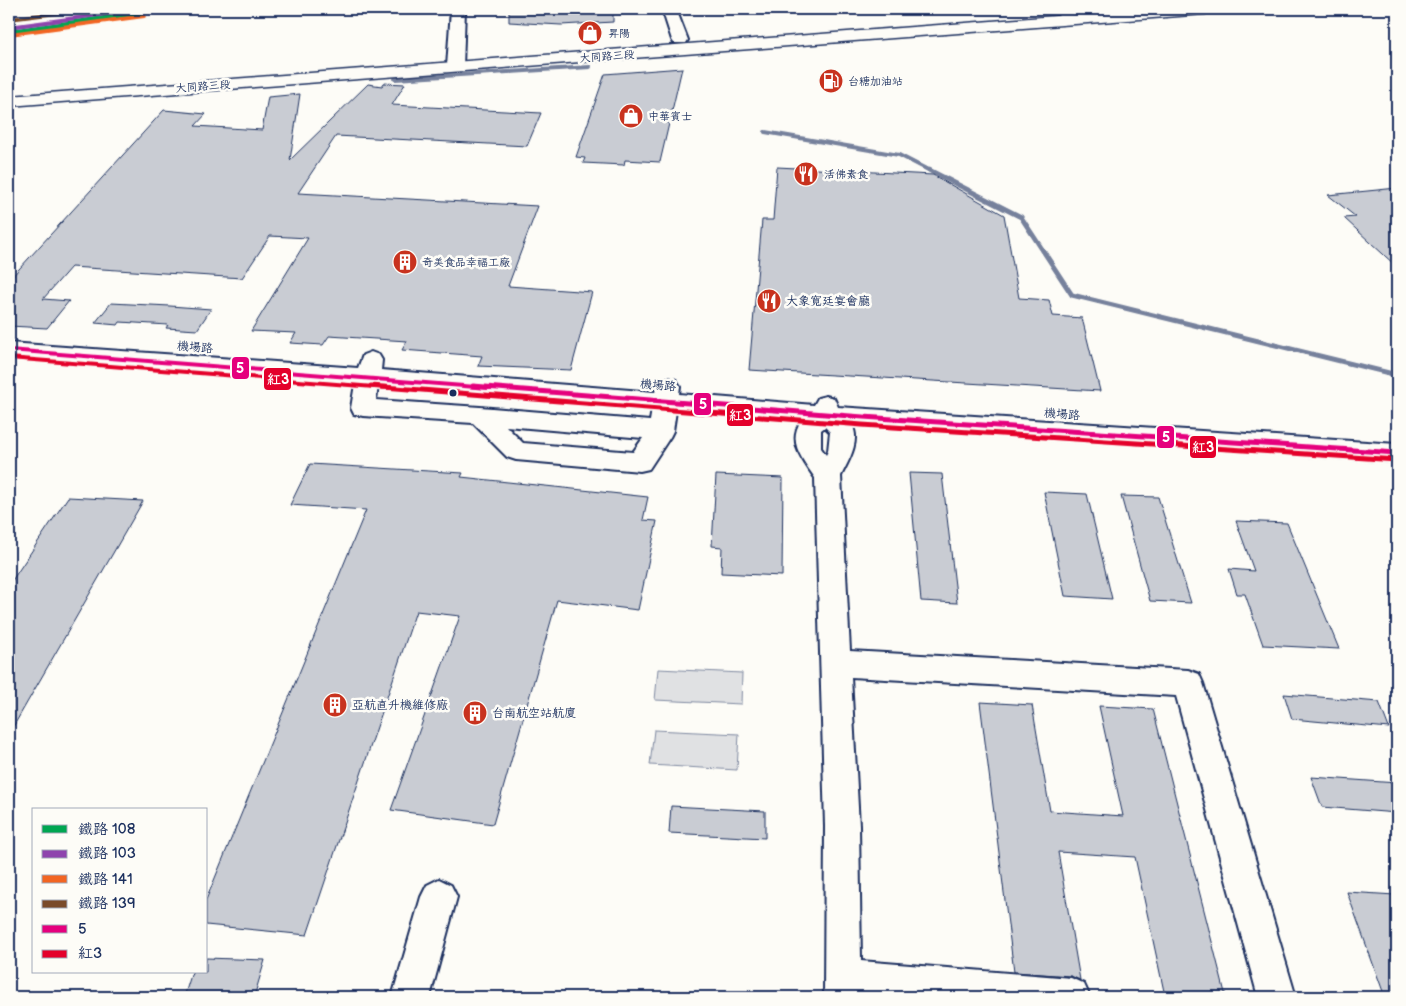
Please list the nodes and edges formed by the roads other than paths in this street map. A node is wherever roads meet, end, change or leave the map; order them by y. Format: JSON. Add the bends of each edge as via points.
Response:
{"nodes":[{"id":1,"x":458,"y":9,"type":"edge"},
{"id":2,"x":669,"y":9,"type":"edge"},
{"id":3,"x":1090,"y":9,"type":"edge"},
{"id":4,"x":1205,"y":9,"type":"edge"},
{"id":5,"x":1064,"y":13,"type":"edge"},
{"id":6,"x":680,"y":40,"type":"junction"},
{"id":7,"x":456,"y":62,"type":"junction"},
{"id":8,"x":9,"y":92,"type":"edge"},
{"id":9,"x":9,"y":100,"type":"edge"},
{"id":10,"x":9,"y":335,"type":"edge"},
{"id":11,"x":9,"y":350,"type":"edge"},
{"id":12,"x":370,"y":368,"type":"junction"},
{"id":13,"x":666,"y":394,"type":"junction"},
{"id":14,"x":826,"y":406,"type":"junction"},
{"id":15,"x":480,"y":415,"type":"junction"},
{"id":16,"x":661,"y":431,"type":"junction"},
{"id":17,"x":1397,"y":436,"type":"edge"},
{"id":18,"x":1397,"y":453,"type":"edge"},
{"id":19,"x":835,"y":663,"type":"junction"},
{"id":20,"x":439,"y":897,"type":"dead end"},
{"id":21,"x":843,"y":988,"type":"edge"},
{"id":22,"x":411,"y":997,"type":"edge"},
{"id":23,"x":1071,"y":997,"type":"edge"},
{"id":24,"x":1277,"y":997,"type":"edge"}],
"edges":[{"from":1,"to":7,"type":"street"},
{"from":2,"to":6,"type":"street"},
{"from":3,"to":5,"type":"main road","name":"大同路三段"},
{"from":4,"to":5,"type":"main road","name":"大同路三段"},
{"from":5,"to":6,"type":"main road","name":"大同路三段"},
{"from":5,"to":7,"type":"main road","name":"大同路三段"},
{"from":6,"to":7,"type":"main road","name":"大同路三段"},
{"from":7,"to":8,"type":"main road","name":"大同路三段"},
{"from":7,"to":9,"type":"main road","name":"大同路三段"},
{"from":10,"to":12,"type":"street","name":"機場路"},
{"from":11,"to":12,"type":"street","name":"機場路"},
{"from":12,"to":13,"type":"street","name":"機場路"},
{"from":12,"to":15,"type":"street","via":[[362,408]]},
{"from":13,"to":14,"type":"street","name":"機場路"},
{"from":13,"to":16,"type":"street"},
{"from":14,"to":17,"type":"street","name":"機場路"},
{"from":14,"to":18,"type":"street","name":"機場路"},
{"from":14,"to":19,"type":"street","via":[[809,427],[808,449],[828,476]]},
{"from":15,"to":16,"type":"street"},
{"from":15,"to":16,"type":"street","via":[[516,451],[640,462]]},
{"from":19,"to":21,"type":"street","via":[[842,826]]},
{"from":19,"to":24,"type":"street","via":[[1188,683]]},
{"from":20,"to":22,"type":"street"},
{"from":21,"to":23,"type":"street"}]}
